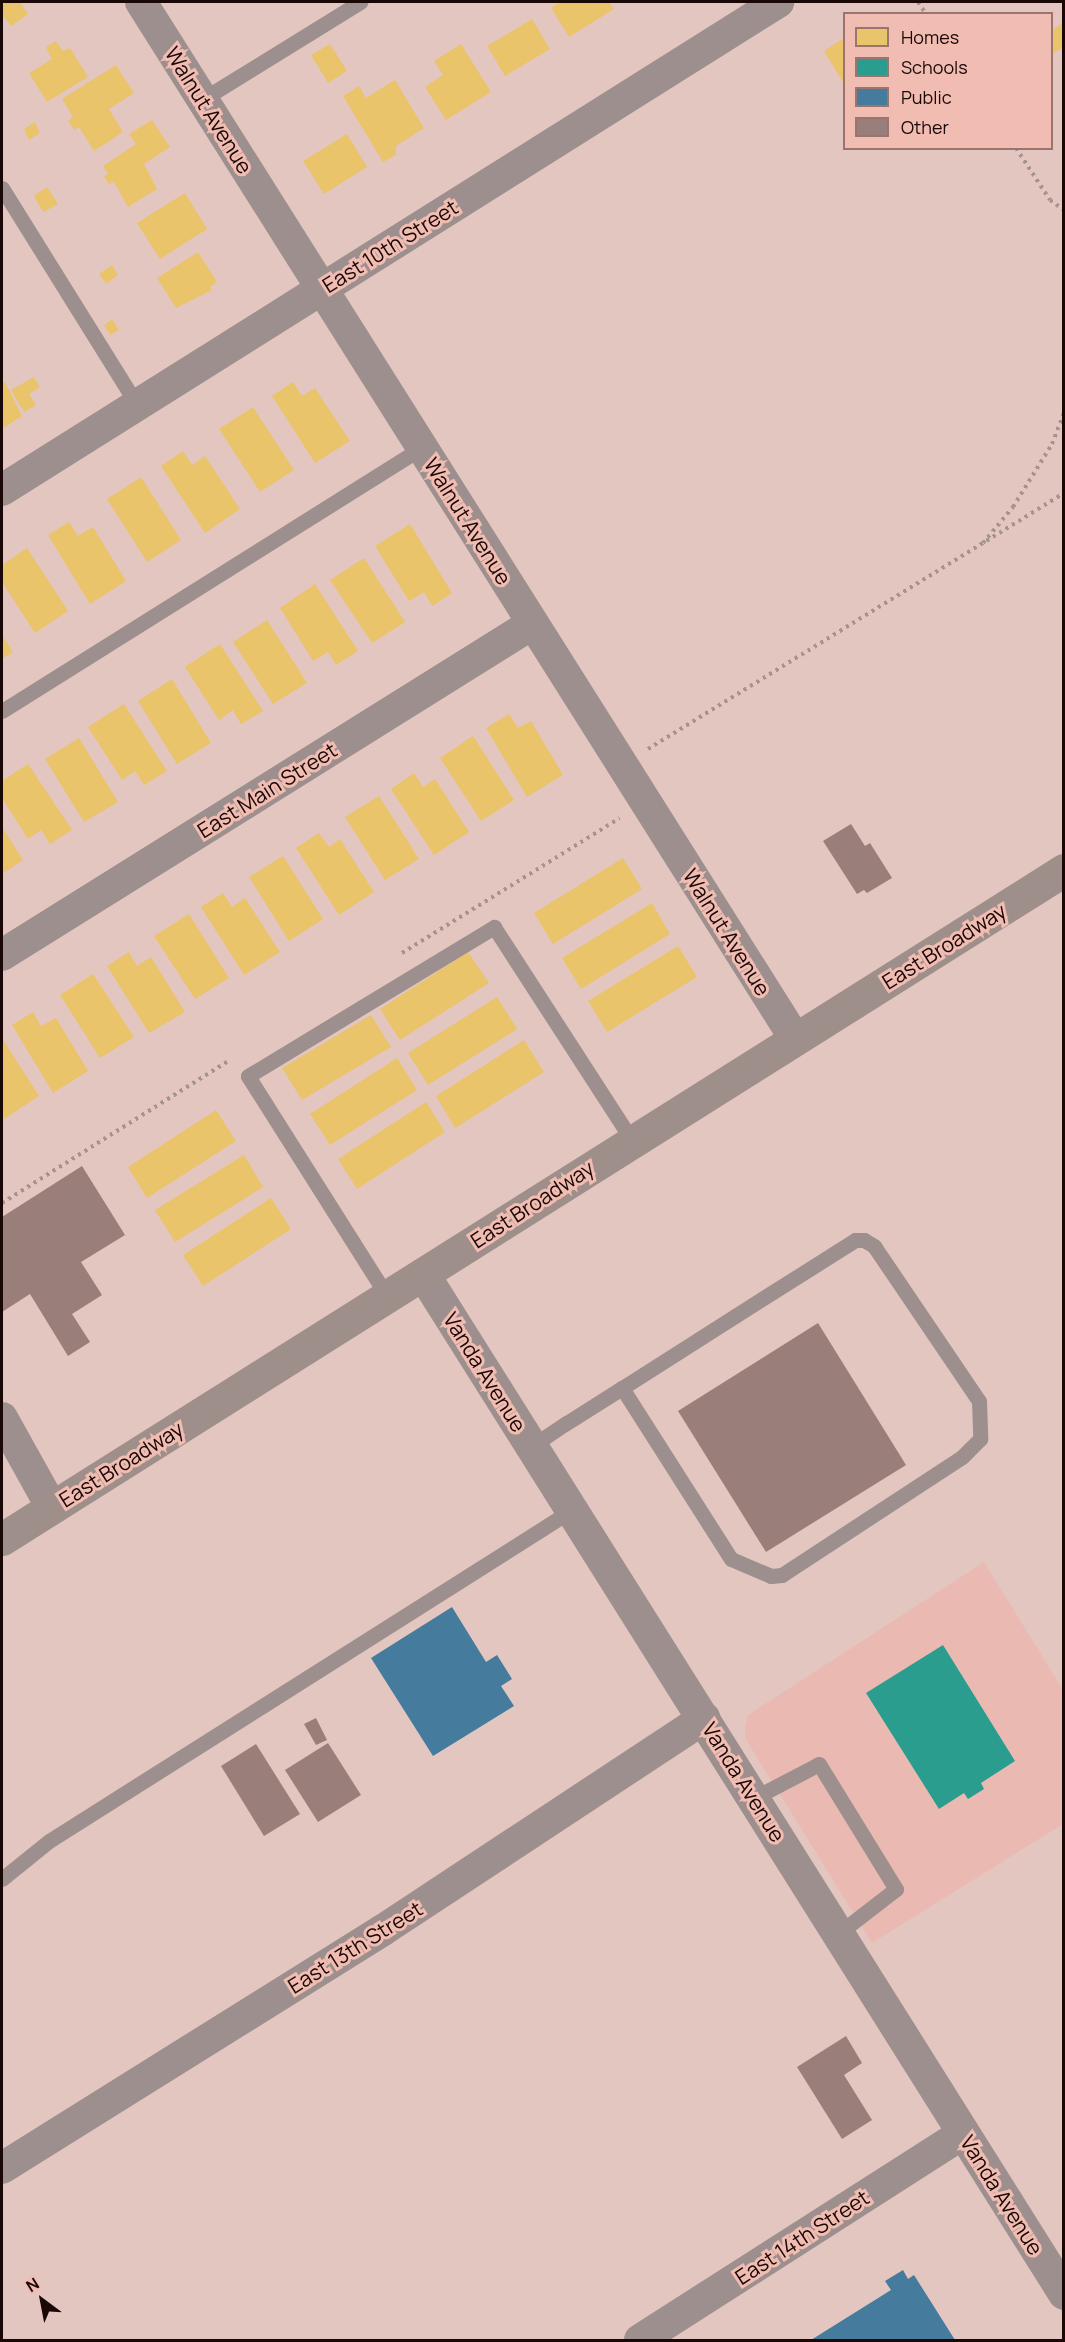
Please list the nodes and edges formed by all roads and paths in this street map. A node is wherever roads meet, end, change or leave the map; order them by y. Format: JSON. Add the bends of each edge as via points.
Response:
{"nodes":[{"id":1,"x":141,"y":2,"type":"edge"},
{"id":2,"x":360,"y":2,"type":"edge"},
{"id":3,"x":778,"y":2,"type":"edge"},
{"id":4,"x":203,"y":99,"type":"junction"},
{"id":5,"x":1017,"y":150,"type":"edge"},
{"id":6,"x":2,"y":188,"type":"edge"},
{"id":7,"x":1064,"y":210,"type":"edge"},
{"id":8,"x":322,"y":289,"type":"junction"},
{"id":9,"x":137,"y":405,"type":"junction"},
{"id":10,"x":1064,"y":412,"type":"edge"},
{"id":11,"x":422,"y":448,"type":"junction"},
{"id":12,"x":2,"y":490,"type":"edge"},
{"id":13,"x":1064,"y":493,"type":"edge"},
{"id":14,"x":980,"y":546,"type":"junction"},
{"id":15,"x":532,"y":624,"type":"junction"},
{"id":16,"x":2,"y":711,"type":"edge"},
{"id":17,"x":621,"y":765,"type":"junction"},
{"id":18,"x":1064,"y":870,"type":"edge"},
{"id":19,"x":2,"y":955,"type":"edge"},
{"id":20,"x":796,"y":1040,"type":"junction"},
{"id":21,"x":632,"y":1140,"type":"junction"},
{"id":22,"x":423,"y":1274,"type":"junction"},
{"id":23,"x":387,"y":1296,"type":"junction"},
{"id":24,"x":622,"y":1388,"type":"junction"},
{"id":25,"x":2,"y":1418,"type":"edge"},
{"id":26,"x":532,"y":1446,"type":"junction"},
{"id":27,"x":52,"y":1508,"type":"junction"},
{"id":28,"x":572,"y":1510,"type":"junction"},
{"id":29,"x":2,"y":1539,"type":"edge"},
{"id":30,"x":704,"y":1718,"type":"junction"},
{"id":31,"x":754,"y":1798,"type":"junction"},
{"id":32,"x":2,"y":1879,"type":"edge"},
{"id":33,"x":838,"y":1933,"type":"junction"},
{"id":34,"x":963,"y":2133,"type":"junction"},
{"id":35,"x":2,"y":2168,"type":"edge"},
{"id":36,"x":1064,"y":2293,"type":"edge"},
{"id":37,"x":640,"y":2340,"type":"edge"}],
"edges":[{"from":1,"to":4,"type":"street","name":"Walnut Avenue"},
{"from":2,"to":4,"type":"lane"},
{"from":3,"to":8,"type":"street","name":"East 10th Street"},
{"from":4,"to":8,"type":"street","name":"Walnut Avenue"},
{"from":5,"to":7,"type":"path","via":[[1050,200]]},
{"from":6,"to":9,"type":"lane"},
{"from":8,"to":9,"type":"street","name":"East 10th Street"},
{"from":8,"to":11,"type":"street","name":"Walnut Avenue"},
{"from":9,"to":12,"type":"street","name":"East 10th Street"},
{"from":10,"to":14,"type":"path","via":[[1047,453],[1013,507]]},
{"from":11,"to":15,"type":"street","name":"Walnut Avenue"},
{"from":11,"to":16,"type":"lane"},
{"from":13,"to":14,"type":"path"},
{"from":14,"to":17,"type":"path"},
{"from":15,"to":17,"type":"street","name":"Walnut Avenue"},
{"from":15,"to":19,"type":"street","name":"East Main Street"},
{"from":17,"to":20,"type":"street","name":"Walnut Avenue"},
{"from":18,"to":20,"type":"main road","name":"East Broadway"},
{"from":20,"to":21,"type":"main road","name":"East Broadway"},
{"from":21,"to":22,"type":"main road","name":"East Broadway"},
{"from":21,"to":23,"type":"lane","via":[[494,927],[248,1076]]},
{"from":22,"to":23,"type":"main road","name":"East Broadway"},
{"from":22,"to":26,"type":"street","name":"Vanda Avenue"},
{"from":23,"to":27,"type":"main road","name":"East Broadway"},
{"from":24,"to":24,"type":"lane","via":[[855,1240],[864,1240],[874,1246],[979,1401],[980,1439],[952,1464],[782,1575],[771,1576],[731,1559]]},
{"from":24,"to":26,"type":"lane"},
{"from":25,"to":27,"type":"street"},
{"from":26,"to":28,"type":"street","name":"Vanda Avenue"},
{"from":27,"to":29,"type":"main road","name":"East Broadway"},
{"from":28,"to":30,"type":"street","name":"Vanda Avenue"},
{"from":28,"to":32,"type":"lane","via":[[49,1841]]},
{"from":30,"to":31,"type":"street","name":"Vanda Avenue"},
{"from":30,"to":35,"type":"street","name":"East 13th Street","via":[[383,1930]]},
{"from":31,"to":33,"type":"street","name":"Vanda Avenue"},
{"from":31,"to":33,"type":"lane","via":[[819,1764],[896,1889]]},
{"from":33,"to":34,"type":"street","name":"Vanda Avenue"},
{"from":34,"to":36,"type":"street","name":"Vanda Avenue"},
{"from":34,"to":37,"type":"street","name":"East 14th Street"}]}
